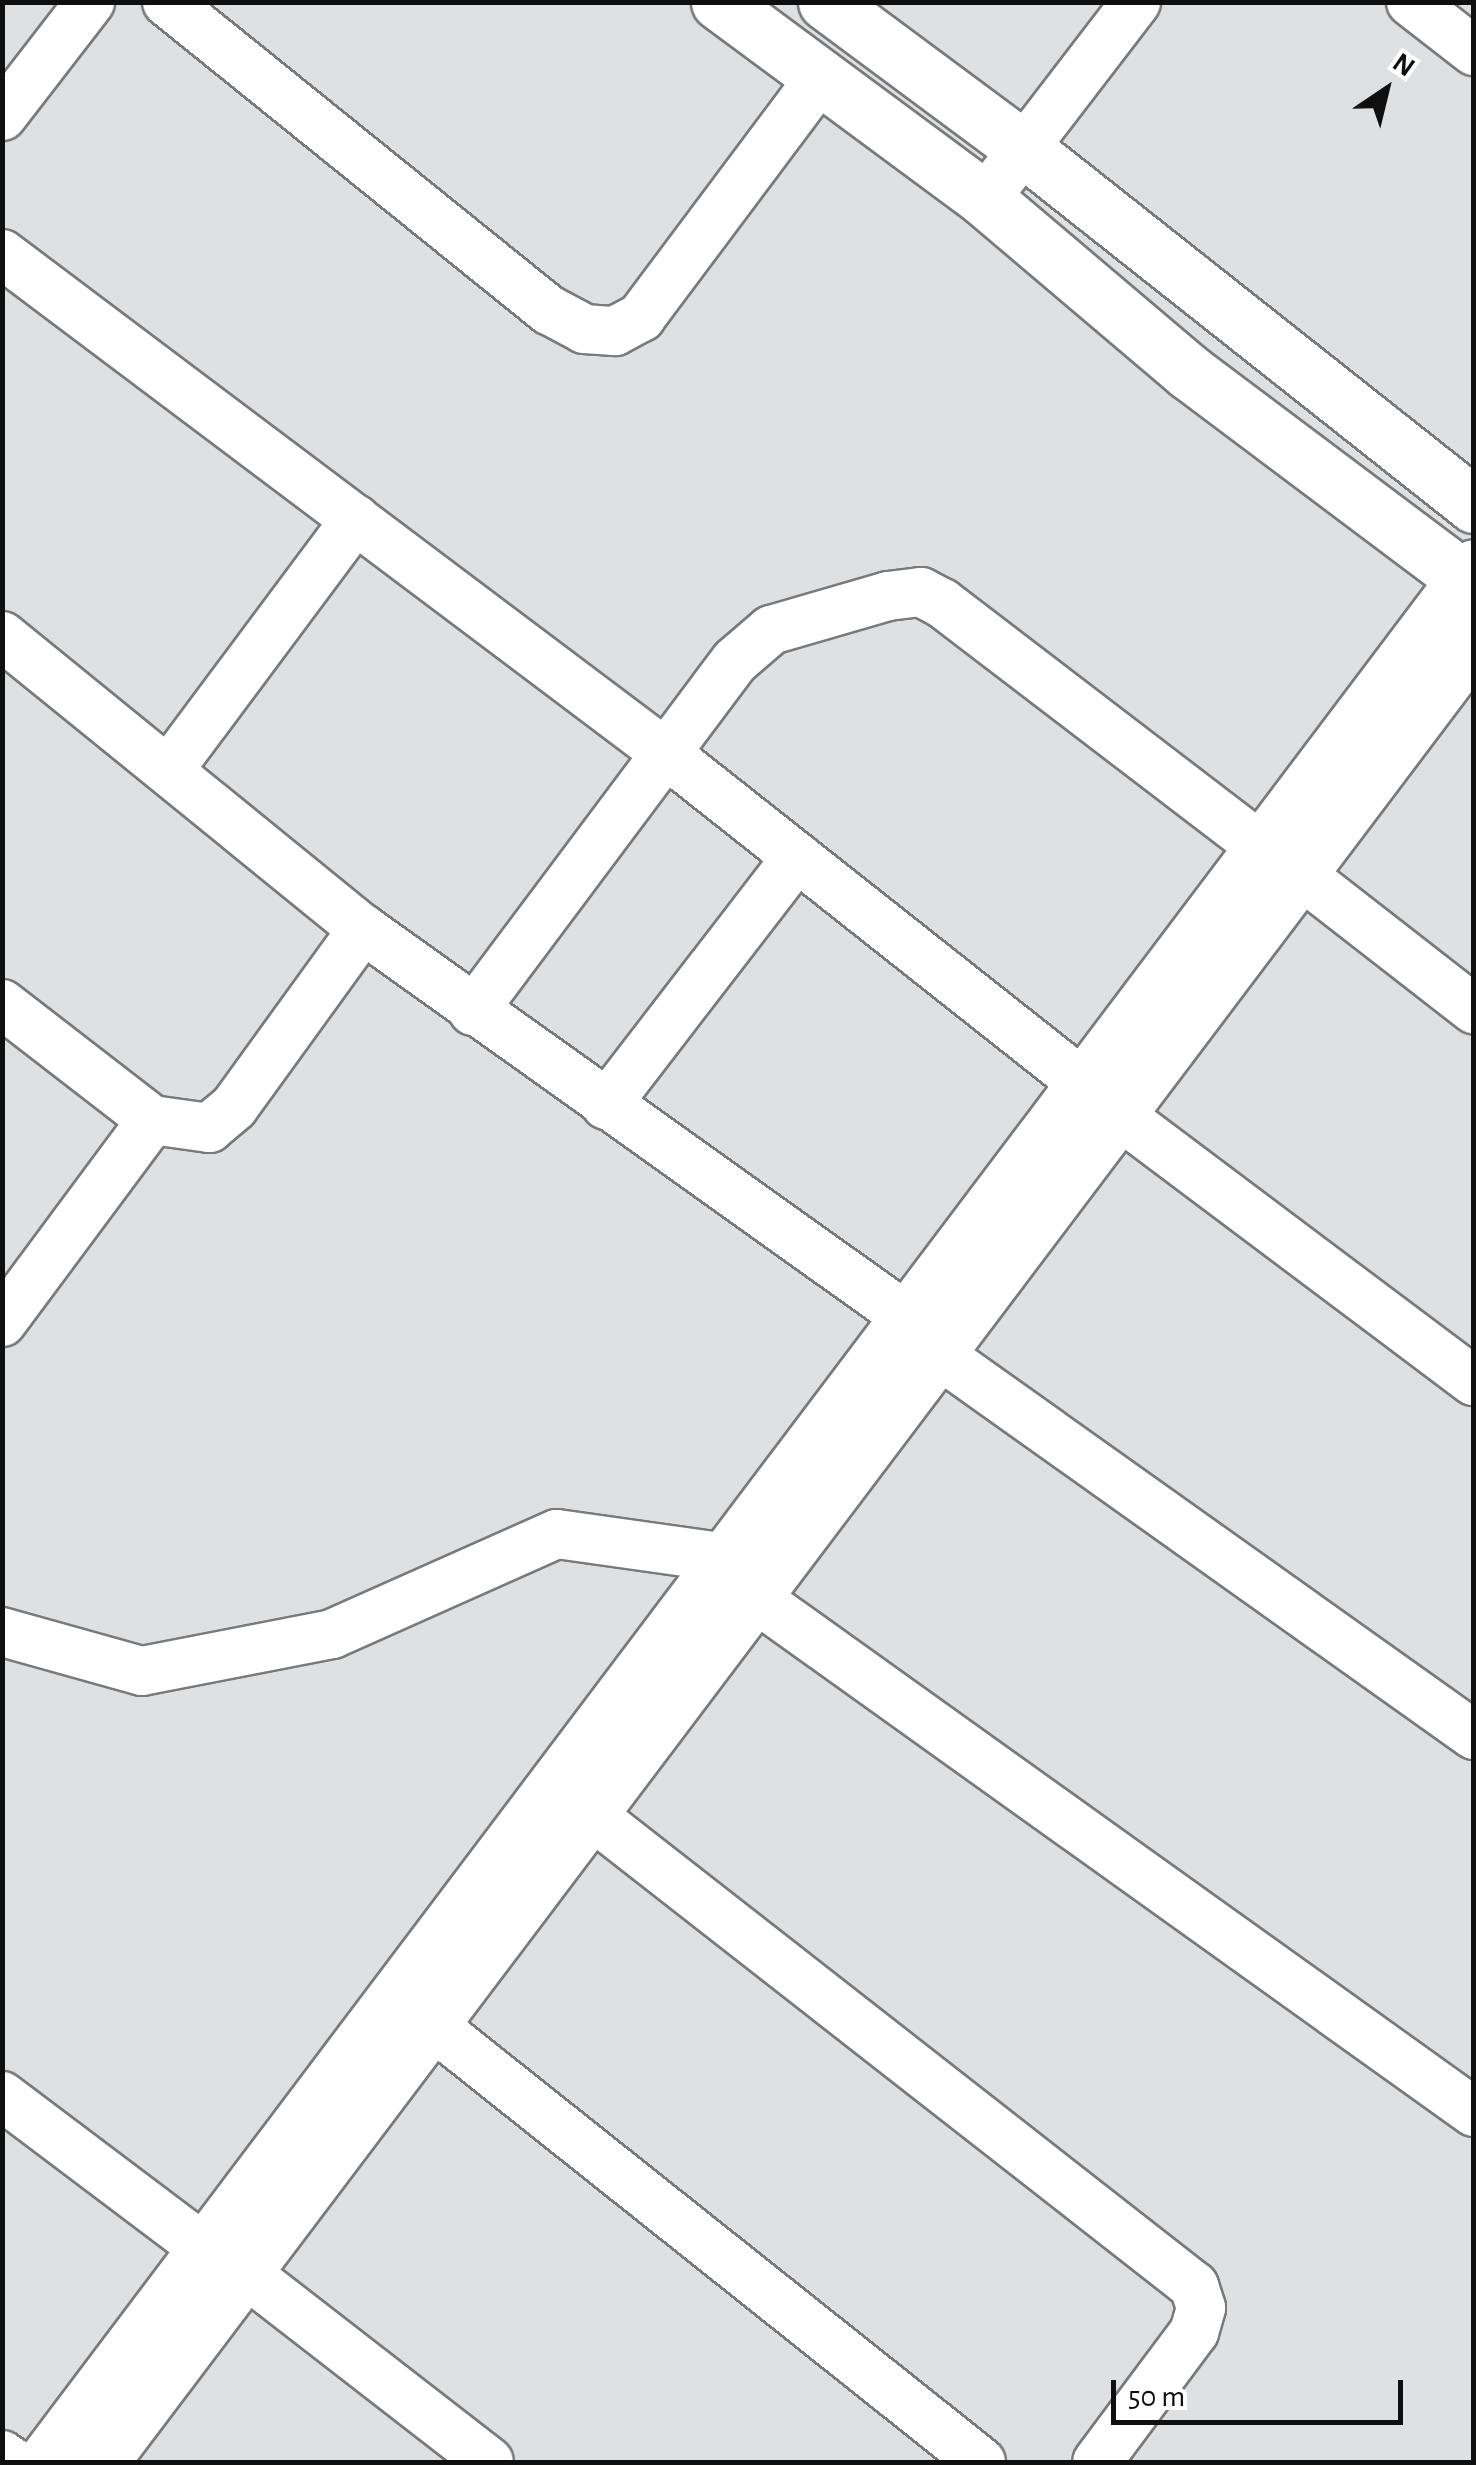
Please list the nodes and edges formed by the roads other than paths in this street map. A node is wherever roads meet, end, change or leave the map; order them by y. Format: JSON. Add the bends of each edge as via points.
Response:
{"nodes":[{"id":1,"x":90,"y":2,"type":"edge"},
{"id":2,"x":167,"y":2,"type":"edge"},
{"id":3,"x":719,"y":2,"type":"edge"},
{"id":4,"x":826,"y":2,"type":"edge"},
{"id":5,"x":1136,"y":2,"type":"edge"},
{"id":6,"x":1411,"y":2,"type":"edge"},
{"id":7,"x":1474,"y":51,"type":"edge"},
{"id":8,"x":820,"y":78,"type":"junction"},
{"id":9,"x":2,"y":116,"type":"edge"},
{"id":10,"x":1024,"y":149,"type":"junction"},
{"id":11,"x":985,"y":200,"type":"junction"},
{"id":12,"x":2,"y":254,"type":"edge"},
{"id":13,"x":1474,"y":506,"type":"edge"},
{"id":14,"x":356,"y":519,"type":"junction"},
{"id":15,"x":1470,"y":577,"type":"edge"},
{"id":16,"x":2,"y":636,"type":"edge"},
{"id":17,"x":1474,"y":640,"type":"edge"},
{"id":18,"x":664,"y":752,"type":"junction"},
{"id":19,"x":172,"y":766,"type":"junction"},
{"id":20,"x":798,"y":857,"type":"junction"},
{"id":21,"x":1281,"y":861,"type":"junction"},
{"id":22,"x":364,"y":929,"type":"junction"},
{"id":23,"x":2,"y":1004,"type":"edge"},
{"id":24,"x":1474,"y":1009,"type":"edge"},
{"id":25,"x":473,"y":1011,"type":"junction"},
{"id":26,"x":1101,"y":1100,"type":"junction"},
{"id":27,"x":606,"y":1105,"type":"junction"},
{"id":28,"x":152,"y":1120,"type":"junction"},
{"id":29,"x":2,"y":1322,"type":"edge"},
{"id":30,"x":922,"y":1336,"type":"junction"},
{"id":31,"x":1474,"y":1381,"type":"edge"},
{"id":32,"x":740,"y":1577,"type":"junction"},
{"id":33,"x":2,"y":1632,"type":"edge"},
{"id":34,"x":1474,"y":1735,"type":"edge"},
{"id":35,"x":589,"y":1813,"type":"junction"},
{"id":36,"x":413,"y":2012,"type":"junction"},
{"id":37,"x":2,"y":2096,"type":"edge"},
{"id":38,"x":1474,"y":2112,"type":"edge"},
{"id":39,"x":224,"y":2260,"type":"junction"},
{"id":40,"x":2,"y":2455,"type":"edge"},
{"id":41,"x":12,"y":2462,"type":"edge"},
{"id":42,"x":45,"y":2462,"type":"edge"},
{"id":43,"x":100,"y":2462,"type":"edge"},
{"id":44,"x":489,"y":2462,"type":"edge"},
{"id":45,"x":981,"y":2462,"type":"edge"},
{"id":46,"x":1097,"y":2462,"type":"edge"}],
"edges":[{"from":1,"to":9,"type":"street"},
{"from":2,"to":8,"type":"street","via":[[548,310],[584,329],[615,331],[641,316]]},
{"from":3,"to":8,"type":"main road"},
{"from":4,"to":10,"type":"main road"},
{"from":5,"to":10,"type":"street"},
{"from":6,"to":7,"type":"street"},
{"from":8,"to":11,"type":"main road"},
{"from":10,"to":11,"type":"street"},
{"from":10,"to":13,"type":"main road"},
{"from":11,"to":15,"type":"main road","via":[[1190,372]]},
{"from":12,"to":14,"type":"street"},
{"from":14,"to":18,"type":"street"},
{"from":14,"to":19,"type":"street"},
{"from":15,"to":21,"type":"main road"},
{"from":16,"to":19,"type":"street"},
{"from":17,"to":21,"type":"main road"},
{"from":18,"to":20,"type":"street"},
{"from":18,"to":21,"type":"street","via":[[736,662],[772,630],[920,592]]},
{"from":18,"to":25,"type":"street"},
{"from":19,"to":22,"type":"street"},
{"from":20,"to":26,"type":"street"},
{"from":20,"to":27,"type":"street"},
{"from":21,"to":24,"type":"street"},
{"from":21,"to":26,"type":"main road"},
{"from":22,"to":25,"type":"street"},
{"from":22,"to":28,"type":"street","via":[[234,1108],[209,1128]]},
{"from":23,"to":28,"type":"street"},
{"from":25,"to":27,"type":"street"},
{"from":26,"to":30,"type":"main road"},
{"from":26,"to":31,"type":"street"},
{"from":27,"to":30,"type":"street"},
{"from":28,"to":29,"type":"street"},
{"from":30,"to":32,"type":"main road"},
{"from":30,"to":34,"type":"street"},
{"from":32,"to":33,"type":"street","via":[[557,1534],[332,1634],[142,1671]]},
{"from":32,"to":35,"type":"main road"},
{"from":32,"to":36,"type":"main road"},
{"from":32,"to":38,"type":"street"},
{"from":35,"to":36,"type":"main road"},
{"from":35,"to":46,"type":"street","via":[[1194,2286],[1201,2308],[1194,2332]]},
{"from":36,"to":39,"type":"main road"},
{"from":36,"to":45,"type":"street"},
{"from":37,"to":39,"type":"street"},
{"from":39,"to":42,"type":"main road"},
{"from":39,"to":43,"type":"main road"},
{"from":39,"to":44,"type":"street"},
{"from":40,"to":41,"type":"street"}]}
